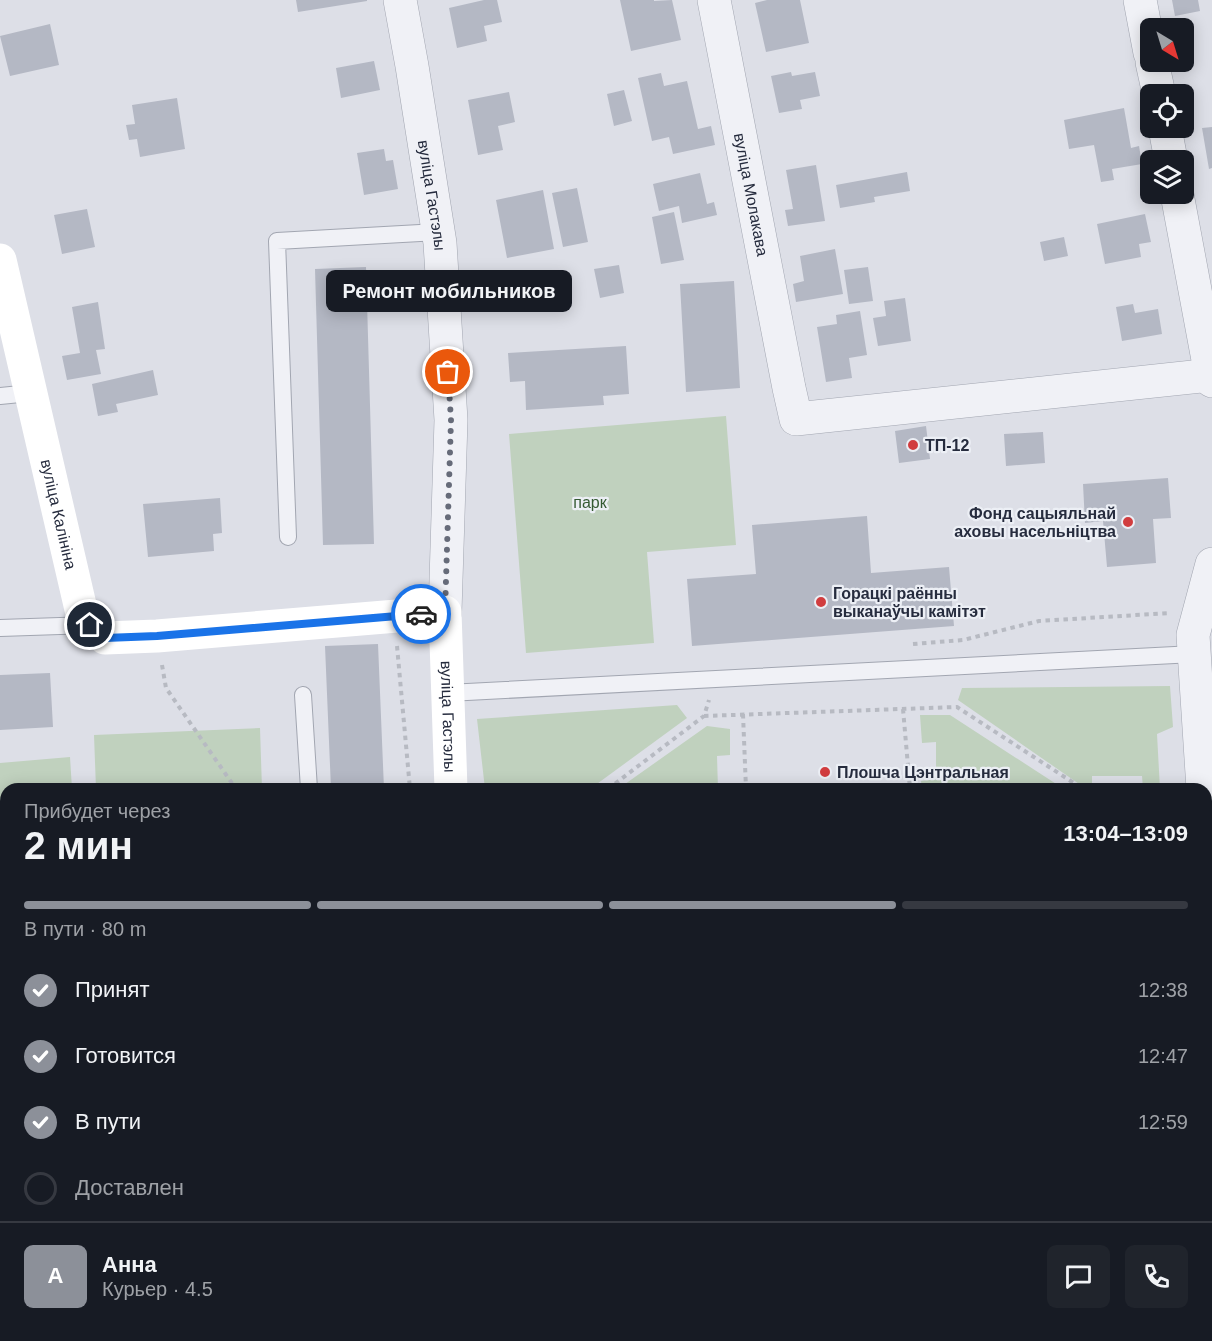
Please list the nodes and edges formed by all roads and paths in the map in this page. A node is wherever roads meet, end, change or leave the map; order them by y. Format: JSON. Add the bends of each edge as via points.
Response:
{"nodes":[{"id":1,"x":400,"y":0,"type":"edge"},
{"id":2,"x":714,"y":0,"type":"edge"},
{"id":3,"x":1140,"y":0,"type":"edge"},
{"id":4,"x":1143,"y":18,"type":"edge"},
{"id":5,"x":1179,"y":204,"type":"edge"},
{"id":6,"x":438,"y":232,"type":"junction"},
{"id":7,"x":0,"y":260,"type":"edge"},
{"id":8,"x":1212,"y":375,"type":"edge"},
{"id":9,"x":1212,"y":381,"type":"edge"},
{"id":10,"x":15,"y":394,"type":"edge"},
{"id":11,"x":288,"y":537,"type":"dead end"},
{"id":12,"x":1212,"y":564,"type":"edge"},
{"id":13,"x":445,"y":612,"type":"junction"},
{"id":14,"x":1199,"y":612,"type":"junction"},
{"id":15,"x":395,"y":616,"type":"junction"},
{"id":16,"x":90,"y":625,"type":"junction"},
{"id":17,"x":0,"y":628,"type":"edge"},
{"id":18,"x":157,"y":636,"type":"junction"},
{"id":19,"x":903,"y":645,"type":"dead end"},
{"id":20,"x":1194,"y":654,"type":"junction"},
{"id":21,"x":715,"y":678,"type":"junction"},
{"id":22,"x":448,"y":693,"type":"junction"},
{"id":23,"x":303,"y":695,"type":"dead end"},
{"id":24,"x":903,"y":709,"type":"junction"},
{"id":25,"x":743,"y":714,"type":"junction"},
{"id":26,"x":704,"y":716,"type":"junction"},
{"id":27,"x":232,"y":783,"type":"edge"},
{"id":28,"x":309,"y":783,"type":"edge"},
{"id":29,"x":409,"y":783,"type":"edge"},
{"id":30,"x":451,"y":783,"type":"edge"},
{"id":31,"x":616,"y":783,"type":"edge"},
{"id":32,"x":746,"y":783,"type":"edge"},
{"id":33,"x":909,"y":783,"type":"edge"},
{"id":34,"x":1074,"y":783,"type":"edge"},
{"id":35,"x":1203,"y":783,"type":"edge"}],
"edges":[{"from":1,"to":6,"type":"street","name":"вуліца Гастэлы"},
{"from":2,"to":8,"type":"street","name":"вуліца Молакава","via":[[796,419]]},
{"from":3,"to":4,"type":"street"},
{"from":5,"to":8,"type":"street"},
{"from":6,"to":11,"type":"lane","via":[[278,241]]},
{"from":6,"to":13,"type":"street","name":"вуліца Гастэлы","via":[[451,420]]},
{"from":7,"to":10,"type":"main road","name":"вуліца Калініна"},
{"from":8,"to":9,"type":"street"},
{"from":10,"to":16,"type":"main road","name":"вуліца Калініна","via":[[83,618]]},
{"from":12,"to":14,"type":"street"},
{"from":13,"to":15,"type":"main road"},
{"from":13,"to":22,"type":"main road","name":"вуліца Гастэлы"},
{"from":14,"to":19,"type":"path","via":[[1039,621],[963,640]]},
{"from":14,"to":20,"type":"street","via":[[1193,635]]},
{"from":15,"to":18,"type":"main road"},
{"from":15,"to":29,"type":"path"},
{"from":16,"to":17,"type":"lane"},
{"from":16,"to":18,"type":"main road","via":[[105,638]]},
{"from":18,"to":27,"type":"path","via":[[166,688]]},
{"from":20,"to":21,"type":"lane"},
{"from":20,"to":35,"type":"street"},
{"from":21,"to":22,"type":"lane"},
{"from":21,"to":26,"type":"path"},
{"from":22,"to":30,"type":"main road","name":"вуліца Гастэлы"},
{"from":23,"to":28,"type":"lane"},
{"from":24,"to":25,"type":"path"},
{"from":24,"to":33,"type":"path"},
{"from":24,"to":34,"type":"path","via":[[957,707]]},
{"from":25,"to":26,"type":"path"},
{"from":25,"to":32,"type":"path"},
{"from":26,"to":31,"type":"path"}]}
